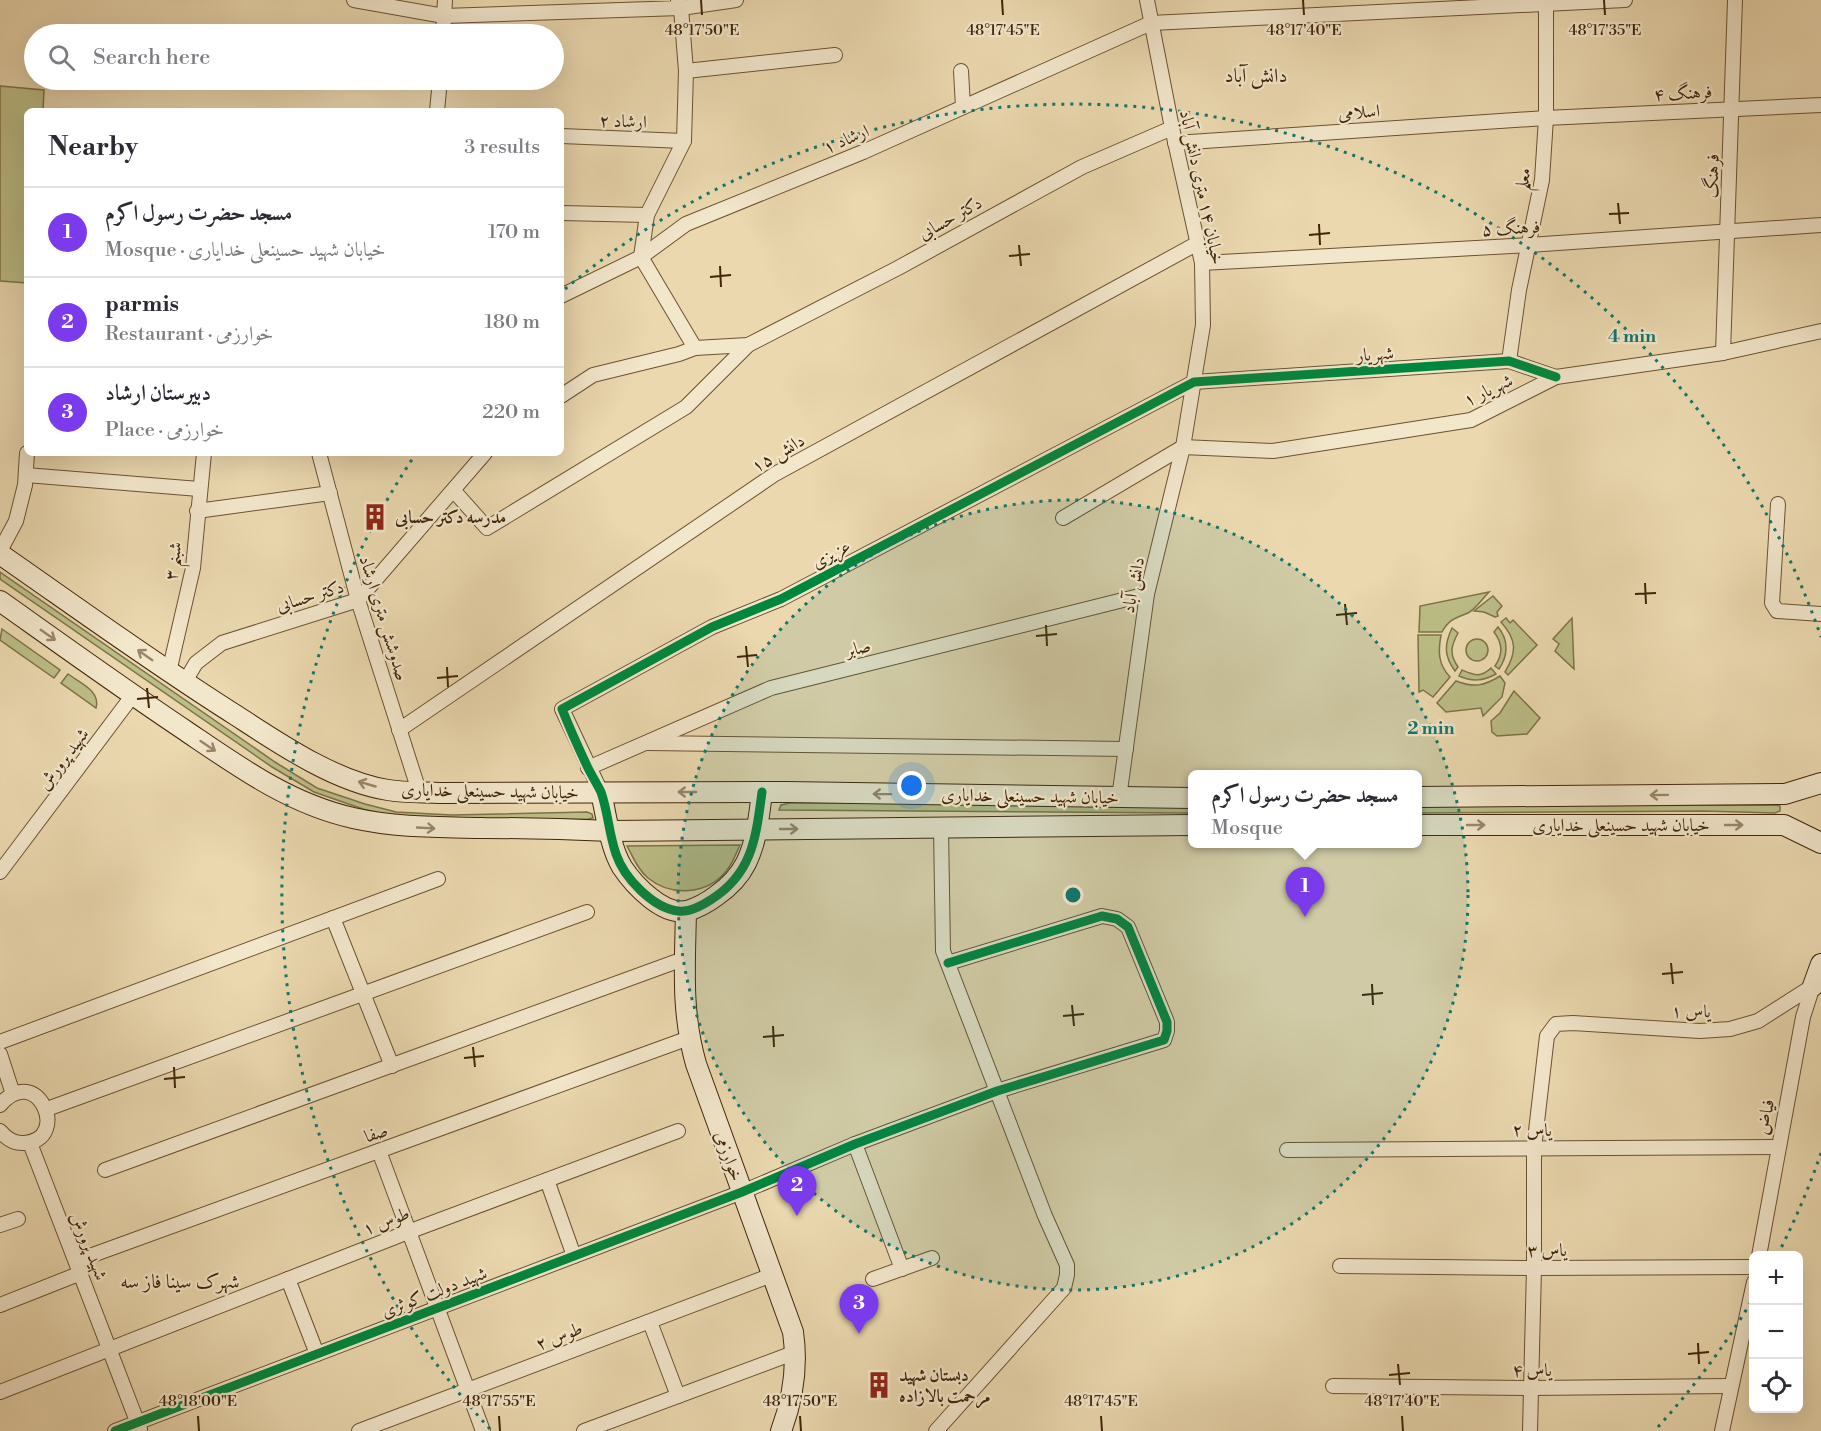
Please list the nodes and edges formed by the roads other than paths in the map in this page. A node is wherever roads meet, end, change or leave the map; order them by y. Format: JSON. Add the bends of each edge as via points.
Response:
{"nodes":[{"id":1,"x":354,"y":0,"type":"edge"},
{"id":2,"x":445,"y":0,"type":"edge"},
{"id":3,"x":736,"y":0,"type":"edge"},
{"id":4,"x":1147,"y":0,"type":"edge"},
{"id":5,"x":1625,"y":0,"type":"edge"},
{"id":6,"x":1735,"y":0,"type":"edge"},
{"id":7,"x":1545,"y":3,"type":"edge"},
{"id":8,"x":680,"y":4,"type":"edge"},
{"id":9,"x":444,"y":16,"type":"junction"},
{"id":10,"x":1151,"y":23,"type":"junction"},
{"id":11,"x":444,"y":24,"type":"edge"},
{"id":12,"x":836,"y":55,"type":"dead end"},
{"id":13,"x":686,"y":71,"type":"junction"},
{"id":14,"x":961,"y":71,"type":"dead end"},
{"id":15,"x":439,"y":90,"type":"edge"},
{"id":16,"x":1821,"y":105,"type":"edge"},
{"id":17,"x":963,"y":107,"type":"junction"},
{"id":18,"x":437,"y":108,"type":"edge"},
{"id":19,"x":1733,"y":108,"type":"junction"},
{"id":20,"x":1546,"y":118,"type":"junction"},
{"id":21,"x":1172,"y":128,"type":"junction"},
{"id":22,"x":564,"y":136,"type":"edge"},
{"id":23,"x":684,"y":141,"type":"junction"},
{"id":24,"x":1175,"y":143,"type":"junction"},
{"id":25,"x":564,"y":213,"type":"edge"},
{"id":26,"x":647,"y":216,"type":"junction"},
{"id":27,"x":1821,"y":225,"type":"edge"},
{"id":28,"x":1728,"y":233,"type":"junction"},
{"id":29,"x":1198,"y":243,"type":"junction"},
{"id":30,"x":1529,"y":245,"type":"junction"},
{"id":31,"x":641,"y":257,"type":"junction"},
{"id":32,"x":1202,"y":263,"type":"junction"},
{"id":33,"x":564,"y":295,"type":"edge"},
{"id":34,"x":1821,"y":331,"type":"edge"},
{"id":35,"x":748,"y":345,"type":"junction"},
{"id":36,"x":695,"y":348,"type":"junction"},
{"id":37,"x":1723,"y":353,"type":"junction"},
{"id":38,"x":1509,"y":362,"type":"junction"},
{"id":39,"x":1556,"y":376,"type":"junction"},
{"id":40,"x":1194,"y":382,"type":"junction"},
{"id":41,"x":564,"y":394,"type":"edge"},
{"id":42,"x":1183,"y":447,"type":"junction"},
{"id":43,"x":27,"y":456,"type":"edge"},
{"id":44,"x":204,"y":456,"type":"edge"},
{"id":45,"x":320,"y":456,"type":"edge"},
{"id":46,"x":483,"y":456,"type":"edge"},
{"id":47,"x":26,"y":475,"type":"junction"},
{"id":48,"x":199,"y":489,"type":"junction"},
{"id":49,"x":454,"y":491,"type":"junction"},
{"id":50,"x":330,"y":493,"type":"junction"},
{"id":51,"x":1778,"y":504,"type":"dead end"},
{"id":52,"x":197,"y":511,"type":"junction"},
{"id":53,"x":1063,"y":518,"type":"dead end"},
{"id":54,"x":0,"y":552,"type":"edge"},
{"id":55,"x":1147,"y":594,"type":"junction"},
{"id":56,"x":358,"y":600,"type":"junction"},
{"id":57,"x":0,"y":602,"type":"edge"},
{"id":58,"x":1821,"y":614,"type":"edge"},
{"id":59,"x":176,"y":677,"type":"junction"},
{"id":60,"x":133,"y":696,"type":"junction"},
{"id":61,"x":399,"y":730,"type":"junction"},
{"id":62,"x":644,"y":743,"type":"junction"},
{"id":63,"x":1126,"y":749,"type":"junction"},
{"id":64,"x":588,"y":768,"type":"junction"},
{"id":65,"x":1821,"y":783,"type":"edge"},
{"id":66,"x":419,"y":791,"type":"junction"},
{"id":67,"x":600,"y":792,"type":"junction"},
{"id":68,"x":762,"y":792,"type":"junction"},
{"id":69,"x":1785,"y":794,"type":"junction"},
{"id":70,"x":1422,"y":797,"type":"edge"},
{"id":71,"x":1119,"y":798,"type":"junction"},
{"id":72,"x":1188,"y":798,"type":"edge"},
{"id":73,"x":1188,"y":825,"type":"edge"},
{"id":74,"x":1422,"y":825,"type":"edge"},
{"id":75,"x":1784,"y":825,"type":"junction"},
{"id":76,"x":941,"y":828,"type":"junction"},
{"id":77,"x":757,"y":829,"type":"junction"},
{"id":78,"x":611,"y":831,"type":"junction"},
{"id":79,"x":1821,"y":843,"type":"edge"},
{"id":80,"x":0,"y":872,"type":"edge"},
{"id":81,"x":438,"y":879,"type":"dead end"},
{"id":82,"x":686,"y":911,"type":"junction"},
{"id":83,"x":587,"y":912,"type":"dead end"},
{"id":84,"x":333,"y":918,"type":"junction"},
{"id":85,"x":685,"y":961,"type":"junction"},
{"id":86,"x":948,"y":963,"type":"junction"},
{"id":87,"x":1821,"y":964,"type":"edge"},
{"id":88,"x":1817,"y":985,"type":"edge"},
{"id":89,"x":363,"y":993,"type":"junction"},
{"id":90,"x":689,"y":1038,"type":"junction"},
{"id":91,"x":0,"y":1042,"type":"edge"},
{"id":92,"x":0,"y":1054,"type":"edge"},
{"id":93,"x":392,"y":1066,"type":"junction"},
{"id":94,"x":997,"y":1091,"type":"junction"},
{"id":95,"x":13,"y":1094,"type":"junction"},
{"id":96,"x":0,"y":1105,"type":"edge"},
{"id":97,"x":47,"y":1109,"type":"junction"},
{"id":98,"x":0,"y":1131,"type":"edge"},
{"id":99,"x":678,"y":1131,"type":"dead end"},
{"id":100,"x":30,"y":1143,"type":"junction"},
{"id":101,"x":855,"y":1144,"type":"junction"},
{"id":102,"x":1777,"y":1147,"type":"junction"},
{"id":103,"x":1534,"y":1148,"type":"junction"},
{"id":104,"x":1287,"y":1150,"type":"dead end"},
{"id":105,"x":379,"y":1151,"type":"junction"},
{"id":106,"x":105,"y":1170,"type":"dead end"},
{"id":107,"x":548,"y":1180,"type":"junction"},
{"id":108,"x":742,"y":1192,"type":"junction"},
{"id":109,"x":18,"y":1219,"type":"dead end"},
{"id":110,"x":0,"y":1225,"type":"edge"},
{"id":111,"x":408,"y":1232,"type":"junction"},
{"id":112,"x":1760,"y":1251,"type":"edge"},
{"id":113,"x":574,"y":1256,"type":"junction"},
{"id":114,"x":932,"y":1258,"type":"dead end"},
{"id":115,"x":1340,"y":1266,"type":"dead end"},
{"id":116,"x":79,"y":1267,"type":"junction"},
{"id":117,"x":1749,"y":1267,"type":"edge"},
{"id":118,"x":1534,"y":1268,"type":"junction"},
{"id":119,"x":902,"y":1269,"type":"junction"},
{"id":120,"x":772,"y":1275,"type":"junction"},
{"id":121,"x":288,"y":1279,"type":"junction"},
{"id":122,"x":873,"y":1279,"type":"dead end"},
{"id":123,"x":1749,"y":1304,"type":"edge"},
{"id":124,"x":0,"y":1305,"type":"edge"},
{"id":125,"x":437,"y":1308,"type":"junction"},
{"id":126,"x":650,"y":1322,"type":"junction"},
{"id":127,"x":109,"y":1349,"type":"junction"},
{"id":128,"x":796,"y":1352,"type":"junction"},
{"id":129,"x":317,"y":1354,"type":"junction"},
{"id":130,"x":1333,"y":1386,"type":"dead end"},
{"id":131,"x":1730,"y":1386,"type":"junction"},
{"id":132,"x":1531,"y":1388,"type":"junction"},
{"id":133,"x":467,"y":1390,"type":"junction"},
{"id":134,"x":0,"y":1392,"type":"edge"},
{"id":135,"x":678,"y":1396,"type":"junction"},
{"id":136,"x":139,"y":1427,"type":"edge"},
{"id":137,"x":115,"y":1431,"type":"edge"},
{"id":138,"x":359,"y":1431,"type":"edge"},
{"id":139,"x":483,"y":1431,"type":"edge"},
{"id":140,"x":584,"y":1431,"type":"edge"},
{"id":141,"x":781,"y":1431,"type":"edge"},
{"id":142,"x":936,"y":1431,"type":"edge"},
{"id":143,"x":1530,"y":1431,"type":"edge"},
{"id":144,"x":1722,"y":1431,"type":"edge"}],
"edges":[{"from":1,"to":9,"type":"street"},
{"from":2,"to":9,"type":"street"},
{"from":3,"to":8,"type":"street"},
{"from":4,"to":10,"type":"street","name":"خیابان ۱۴ متری دانش آباد"},
{"from":5,"to":7,"type":"street"},
{"from":6,"to":19,"type":"street","name":"فرهنگ"},
{"from":7,"to":10,"type":"street"},
{"from":7,"to":20,"type":"street","name":"معلم"},
{"from":8,"to":9,"type":"street"},
{"from":8,"to":13,"type":"street"},
{"from":9,"to":11,"type":"street"},
{"from":10,"to":17,"type":"street","name":"ارشاد ۱"},
{"from":10,"to":21,"type":"street","name":"خیابان ۱۴ متری دانش آباد"},
{"from":12,"to":13,"type":"street"},
{"from":13,"to":23,"type":"street"},
{"from":14,"to":17,"type":"street"},
{"from":15,"to":18,"type":"street"},
{"from":16,"to":19,"type":"street","name":"فرهنگ ۴"},
{"from":17,"to":31,"type":"street","name":"ارشاد ۱","via":[[686,224]]},
{"from":19,"to":20,"type":"street","name":"فرهنگ ۴"},
{"from":19,"to":28,"type":"street","name":"فرهنگ"},
{"from":20,"to":24,"type":"street","name":"اسلامی"},
{"from":20,"to":30,"type":"street","name":"معلم","via":[[1542,180]]},
{"from":21,"to":24,"type":"street","name":"خیابان ۱۴ متری دانش آباد"},
{"from":21,"to":35,"type":"street","name":"دکتر حسابی","via":[[1082,167]]},
{"from":22,"to":23,"type":"street","name":"ارشاد ۲"},
{"from":23,"to":26,"type":"street"},
{"from":24,"to":29,"type":"street","name":"خیابان ۱۴ متری دانش آباد"},
{"from":25,"to":26,"type":"street"},
{"from":26,"to":31,"type":"street"},
{"from":27,"to":28,"type":"street","name":"فرهنگ ۵"},
{"from":28,"to":30,"type":"street","name":"فرهنگ ۵"},
{"from":28,"to":37,"type":"street","name":"فرهنگ"},
{"from":29,"to":32,"type":"street","name":"خیابان ۱۴ متری دانش آباد"},
{"from":29,"to":61,"type":"street","name":"دانش ۱۵","via":[[775,474]]},
{"from":30,"to":32,"type":"street","name":"فرهنگ ۵"},
{"from":30,"to":38,"type":"street","name":"معلم"},
{"from":31,"to":33,"type":"street","name":"ارشاد ۱"},
{"from":31,"to":36,"type":"street"},
{"from":32,"to":40,"type":"street","name":"خیابان ۱۴ متری دانش آباد","via":[[1203,325]]},
{"from":34,"to":37,"type":"street","name":"شهریار ۱"},
{"from":35,"to":36,"type":"street","name":"دکتر حسابی"},
{"from":35,"to":49,"type":"street","name":"دکتر حسابی","via":[[686,407],[487,528]]},
{"from":36,"to":41,"type":"street","name":"دکتر حسابی","via":[[593,375]]},
{"from":37,"to":39,"type":"street","name":"شهریار ۱"},
{"from":38,"to":39,"type":"street","name":"شهریار"},
{"from":38,"to":40,"type":"street","name":"شهریار"},
{"from":39,"to":42,"type":"street","name":"شهریار ۱","via":[[1471,420],[1273,451]]},
{"from":40,"to":42,"type":"street","name":"دانش آباد"},
{"from":40,"to":64,"type":"street","name":"عزیزی","via":[[781,599],[712,627],[562,710]]},
{"from":42,"to":53,"type":"street"},
{"from":42,"to":55,"type":"street","name":"دانش آباد"},
{"from":43,"to":47,"type":"street"},
{"from":44,"to":48,"type":"street","name":"شبنم ۳"},
{"from":45,"to":50,"type":"street","name":"صدوشش متری ارشاد"},
{"from":46,"to":49,"type":"street","name":"دکتر حسابی"},
{"from":47,"to":48,"type":"street"},
{"from":47,"to":54,"type":"street","via":[[16,521]]},
{"from":48,"to":52,"type":"street","name":"شبنم ۳"},
{"from":49,"to":56,"type":"street","name":"دکتر حسابی"},
{"from":50,"to":52,"type":"street"},
{"from":50,"to":56,"type":"street","name":"صدوشش متری ارشاد"},
{"from":51,"to":58,"type":"street","via":[[1773,607],[1777,611]]},
{"from":52,"to":59,"type":"street","name":"شبنم ۳","via":[[193,568]]},
{"from":59,"to":54,"type":"street","name":"خیابان شهید حسینعلی خدایاری","one_way":true},
{"from":55,"to":62,"type":"street","name":"صابر","via":[[771,688]]},
{"from":55,"to":63,"type":"street","name":"دانش آباد"},
{"from":56,"to":59,"type":"street","name":"دکتر حسابی","via":[[222,643]]},
{"from":56,"to":61,"type":"street","name":"صدوشش متری ارشاد"},
{"from":57,"to":60,"type":"street","name":"خیابان شهید حسینعلی خدایاری","one_way":true},
{"from":66,"to":59,"type":"street","name":"خیابان شهید حسینعلی خدایاری","one_way":true,"via":[[388,790],[317,764]]},
{"from":60,"to":78,"type":"street","name":"خیابان شهید حسینعلی خدایاری","one_way":true,"via":[[260,780],[305,804],[352,818],[434,828]]},
{"from":60,"to":80,"type":"street","name":"شهید پرورش"},
{"from":61,"to":66,"type":"street","name":"صدوشش متری ارشاد"},
{"from":62,"to":63,"type":"street"},
{"from":62,"to":64,"type":"street","name":"صابر"},
{"from":63,"to":71,"type":"street","name":"دانش آباد"},
{"from":64,"to":67,"type":"street","name":"عزیزی"},
{"from":65,"to":69,"type":"street","name":"خیابان شهید حسینعلی خدایاری"},
{"from":66,"to":67,"type":"street","name":"خیابان شهید حسینعلی خدایاری"},
{"from":68,"to":67,"type":"street","name":"خیابان شهید حسینعلی خدایاری","one_way":true},
{"from":67,"to":78,"type":"street"},
{"from":71,"to":68,"type":"street","name":"خیابان شهید حسینعلی خدایاری","one_way":true},
{"from":68,"to":77,"type":"street"},
{"from":69,"to":70,"type":"street","name":"خیابان شهید حسینعلی خدایاری","one_way":true},
{"from":69,"to":75,"type":"street","via":[[1789,814]]},
{"from":71,"to":72,"type":"street","name":"خیابان شهید حسینعلی خدایاری"},
{"from":73,"to":76,"type":"street","name":"خیابان شهید حسینعلی خدایاری"},
{"from":74,"to":75,"type":"street","name":"خیابان شهید حسینعلی خدایاری","one_way":true},
{"from":75,"to":79,"type":"street","name":"خیابان شهید حسینعلی خدایاری"},
{"from":77,"to":76,"type":"street","name":"خیابان شهید حسینعلی خدایاری","one_way":true},
{"from":76,"to":86,"type":"street","via":[[943,951]]},
{"from":77,"to":78,"type":"street","name":"خیابان شهید حسینعلی خدایاری"},
{"from":77,"to":82,"type":"street","via":[[739,875],[711,900]]},
{"from":78,"to":82,"type":"street","via":[[616,855],[641,890],[668,908]]},
{"from":81,"to":84,"type":"street"},
{"from":82,"to":85,"type":"street","name":"خوارزمی"},
{"from":83,"to":89,"type":"street"},
{"from":84,"to":89,"type":"street"},
{"from":84,"to":91,"type":"street"},
{"from":85,"to":90,"type":"street","name":"خوارزمی"},
{"from":85,"to":93,"type":"street"},
{"from":86,"to":94,"type":"street"},
{"from":86,"to":94,"type":"street","name":"شهید دولت کوثری","via":[[1102,915],[1117,919],[1128,927],[1167,1022],[1164,1040]]},
{"from":87,"to":88,"type":"street"},
{"from":88,"to":102,"type":"street","name":"فیاض","via":[[1803,1017]]},
{"from":88,"to":103,"type":"street","name":"یاس ۱","via":[[1758,1021],[1730,1029],[1556,1024],[1547,1036]]},
{"from":89,"to":93,"type":"street"},
{"from":89,"to":97,"type":"street"},
{"from":90,"to":105,"type":"street","name":"صفا"},
{"from":90,"to":108,"type":"street","name":"خوارزمی"},
{"from":92,"to":95,"type":"street"},
{"from":93,"to":106,"type":"street"},
{"from":94,"to":101,"type":"street","name":"شهید دولت کوثری"},
{"from":94,"to":142,"type":"street","via":[[1044,1216],[1067,1265],[1067,1275],[1064,1288]]},
{"from":95,"to":96,"type":"street"},
{"from":95,"to":97,"type":"street","via":[[37,1096]]},
{"from":97,"to":100,"type":"street","via":[[44,1133]]},
{"from":98,"to":100,"type":"street","via":[[13,1142]]},
{"from":99,"to":107,"type":"street","name":"طوس ۱"},
{"from":100,"to":116,"type":"street","name":"شهید پرورش"},
{"from":101,"to":108,"type":"street","name":"شهید دولت کوثری"},
{"from":101,"to":119,"type":"street"},
{"from":102,"to":103,"type":"street","name":"یاس ۲"},
{"from":102,"to":112,"type":"street","name":"فیاض"},
{"from":103,"to":104,"type":"street","name":"یاس ۲"},
{"from":103,"to":118,"type":"street"},
{"from":105,"to":111,"type":"street"},
{"from":105,"to":116,"type":"street","name":"صفا"},
{"from":107,"to":111,"type":"street","name":"طوس ۱"},
{"from":107,"to":113,"type":"street"},
{"from":108,"to":113,"type":"street","name":"شهید دولت کوثری"},
{"from":108,"to":120,"type":"street","name":"خوارزمی"},
{"from":109,"to":110,"type":"street"},
{"from":111,"to":121,"type":"street","name":"طوس ۱"},
{"from":111,"to":125,"type":"street"},
{"from":113,"to":125,"type":"street","name":"شهید دولت کوثری"},
{"from":114,"to":119,"type":"street"},
{"from":115,"to":118,"type":"street","name":"یاس ۳"},
{"from":116,"to":124,"type":"street","name":"صفا"},
{"from":116,"to":127,"type":"street","name":"شهید پرورش"},
{"from":117,"to":118,"type":"street","name":"یاس ۳"},
{"from":118,"to":132,"type":"street"},
{"from":119,"to":122,"type":"street"},
{"from":120,"to":126,"type":"street","name":"طوس ۲"},
{"from":120,"to":128,"type":"street","name":"خوارزمی","via":[[794,1332]]},
{"from":121,"to":127,"type":"street","name":"طوس ۱"},
{"from":121,"to":129,"type":"street"},
{"from":123,"to":131,"type":"street"},
{"from":125,"to":129,"type":"street","name":"شهید دولت کوثری"},
{"from":125,"to":133,"type":"street"},
{"from":126,"to":133,"type":"street","name":"طوس ۲"},
{"from":126,"to":135,"type":"street"},
{"from":127,"to":134,"type":"street","name":"طوس ۱"},
{"from":127,"to":136,"type":"street","name":"شهید پرورش"},
{"from":128,"to":135,"type":"street"},
{"from":128,"to":141,"type":"street","name":"خوارزمی","via":[[789,1409]]},
{"from":129,"to":136,"type":"street","name":"شهید دولت کوثری"},
{"from":130,"to":132,"type":"street","name":"یاس ۴"},
{"from":131,"to":132,"type":"street","name":"یاس ۴"},
{"from":131,"to":144,"type":"street"},
{"from":132,"to":143,"type":"street"},
{"from":133,"to":138,"type":"street","name":"طوس ۲"},
{"from":133,"to":139,"type":"street"},
{"from":135,"to":140,"type":"street"},
{"from":136,"to":137,"type":"street","name":"شهید دولت کوثری"}]}
